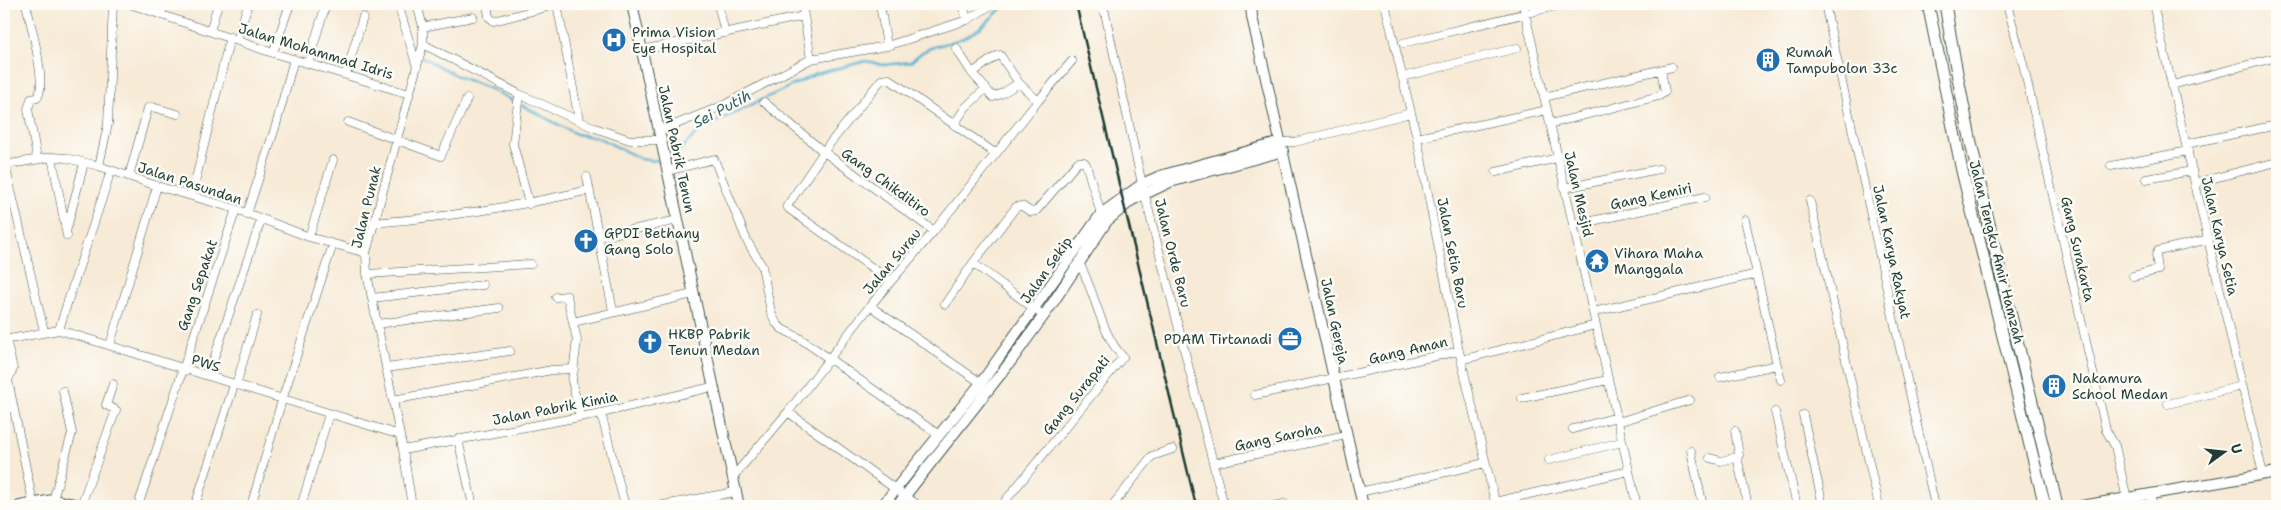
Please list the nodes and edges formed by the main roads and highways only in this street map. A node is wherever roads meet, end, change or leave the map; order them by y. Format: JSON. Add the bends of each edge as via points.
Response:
{"nodes":[{"id":1,"x":1928,"y":4,"type":"edge"},
{"id":2,"x":1944,"y":4,"type":"edge"},
{"id":3,"x":1975,"y":167,"type":"junction"},
{"id":4,"x":1962,"y":171,"type":"junction"},
{"id":5,"x":1998,"y":256,"type":"junction"},
{"id":6,"x":1984,"y":260,"type":"junction"},
{"id":7,"x":2045,"y":506,"type":"edge"},
{"id":8,"x":2057,"y":506,"type":"edge"}],
"edges":[{"from":1,"to":4,"type":"main road","name":"Jalan Tengku Amir Hamzah"},
{"from":2,"to":3,"type":"main road","name":"Jalan Tengku Amir Hamzah"},
{"from":3,"to":4,"type":"main road"},
{"from":3,"to":5,"type":"main road","name":"Jalan Tengku Amir Hamzah"},
{"from":4,"to":6,"type":"main road","name":"Jalan Tengku Amir Hamzah"},
{"from":5,"to":6,"type":"main road"},
{"from":5,"to":8,"type":"main road","name":"Jalan Tengku Amir Hamzah"},
{"from":6,"to":7,"type":"main road","name":"Jalan Tengku Amir Hamzah"}]}
